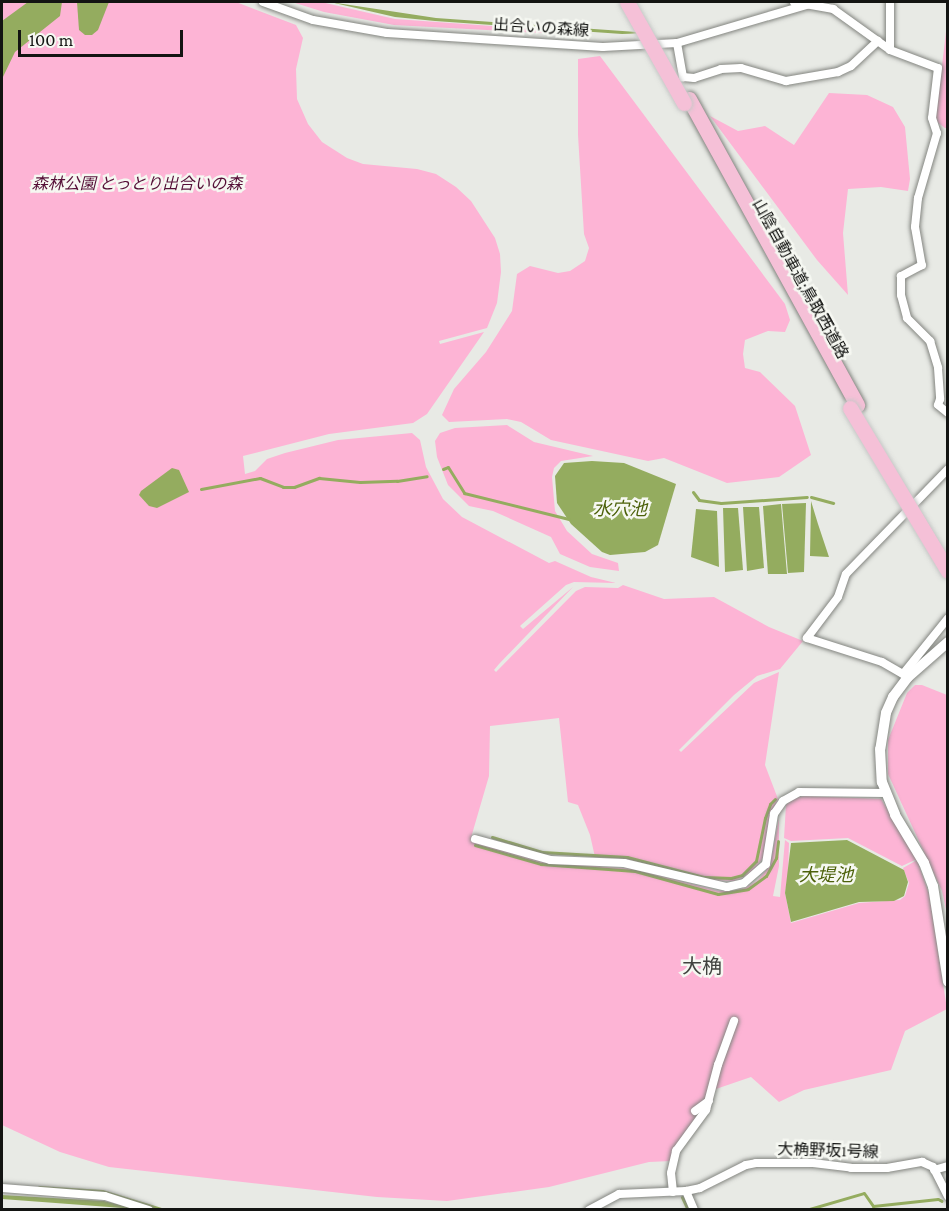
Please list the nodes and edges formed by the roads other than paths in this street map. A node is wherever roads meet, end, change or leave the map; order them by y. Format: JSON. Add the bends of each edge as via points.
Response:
{"nodes":[{"id":1,"x":263,"y":2,"type":"edge"},
{"id":2,"x":627,"y":2,"type":"edge"},
{"id":3,"x":633,"y":2,"type":"edge"},
{"id":4,"x":794,"y":2,"type":"edge"},
{"id":5,"x":890,"y":2,"type":"edge"},
{"id":6,"x":811,"y":3,"type":"edge"},
{"id":7,"x":878,"y":41,"type":"junction"},
{"id":8,"x":677,"y":43,"type":"junction"},
{"id":9,"x":890,"y":50,"type":"junction"},
{"id":10,"x":686,"y":101,"type":"junction"},
{"id":11,"x":948,"y":132,"type":"edge"},
{"id":12,"x":937,"y":133,"type":"junction"},
{"id":13,"x":853,"y":406,"type":"junction"},
{"id":14,"x":948,"y":413,"type":"edge"},
{"id":15,"x":948,"y":469,"type":"edge"},
{"id":16,"x":948,"y":559,"type":"edge"},
{"id":17,"x":948,"y":571,"type":"edge"},
{"id":18,"x":948,"y":618,"type":"edge"},
{"id":19,"x":948,"y":642,"type":"edge"},
{"id":20,"x":905,"y":675,"type":"junction"},
{"id":21,"x":886,"y":793,"type":"junction"},
{"id":22,"x":475,"y":839,"type":"dead end"},
{"id":23,"x":948,"y":982,"type":"edge"},
{"id":24,"x":734,"y":1021,"type":"dead end"},
{"id":25,"x":709,"y":1101,"type":"junction"},
{"id":26,"x":694,"y":1111,"type":"dead end"},
{"id":27,"x":948,"y":1166,"type":"edge"},
{"id":28,"x":934,"y":1170,"type":"junction"},
{"id":29,"x":2,"y":1188,"type":"edge"},
{"id":30,"x":686,"y":1191,"type":"junction"},
{"id":31,"x":674,"y":1192,"type":"junction"},
{"id":32,"x":948,"y":1196,"type":"edge"},
{"id":33,"x":149,"y":1209,"type":"edge"},
{"id":34,"x":589,"y":1209,"type":"edge"},
{"id":35,"x":694,"y":1209,"type":"edge"}],
"edges":[{"from":1,"to":8,"type":"street","name":"出合いの森線","via":[[313,20],[387,33],[603,47]]},
{"from":2,"to":10,"type":"highway","name":"山陰自動車道;鳥取西道路","bridge":true},
{"from":3,"to":10,"type":"highway","name":"山陰自動車道;鳥取西道路"},
{"from":4,"to":6,"type":"street"},
{"from":5,"to":9,"type":"street"},
{"from":6,"to":7,"type":"street","via":[[833,9]]},
{"from":6,"to":8,"type":"street","name":"出合いの森線"},
{"from":7,"to":8,"type":"street","via":[[851,66],[786,81],[741,68],[683,77]]},
{"from":7,"to":9,"type":"street"},
{"from":9,"to":12,"type":"street","via":[[938,68],[932,118]]},
{"from":10,"to":13,"type":"highway","name":"山陰自動車道;鳥取西道路"},
{"from":11,"to":12,"type":"street"},
{"from":12,"to":14,"type":"street","via":[[918,198],[915,227],[922,265],[901,276],[904,313],[930,341],[938,368],[938,405]]},
{"from":13,"to":16,"type":"highway","name":"山陰自動車道;鳥取西道路"},
{"from":13,"to":17,"type":"highway","name":"山陰自動車道;鳥取西道路","bridge":true},
{"from":15,"to":20,"type":"street","via":[[846,574],[838,597],[807,638],[882,662]]},
{"from":18,"to":20,"type":"street"},
{"from":19,"to":20,"type":"street"},
{"from":20,"to":21,"type":"street","via":[[882,731],[880,770]]},
{"from":21,"to":22,"type":"street","via":[[799,792],[783,801],[774,814],[766,864],[744,883],[727,887],[624,863],[550,860]]},
{"from":21,"to":23,"type":"street","via":[[933,886]]},
{"from":24,"to":25,"type":"street"},
{"from":25,"to":26,"type":"street"},
{"from":25,"to":31,"type":"street","via":[[698,1124],[676,1151],[671,1173]]},
{"from":27,"to":28,"type":"street"},
{"from":28,"to":30,"type":"street","name":"大桷野坂1号線","via":[[922,1162],[886,1168],[756,1163]]},
{"from":28,"to":32,"type":"street"},
{"from":29,"to":33,"type":"street","via":[[105,1196]]},
{"from":30,"to":31,"type":"street","name":"大桷野坂1号線"},
{"from":30,"to":35,"type":"street"},
{"from":31,"to":34,"type":"street","name":"大桷野坂1号線","via":[[619,1194]]}]}
